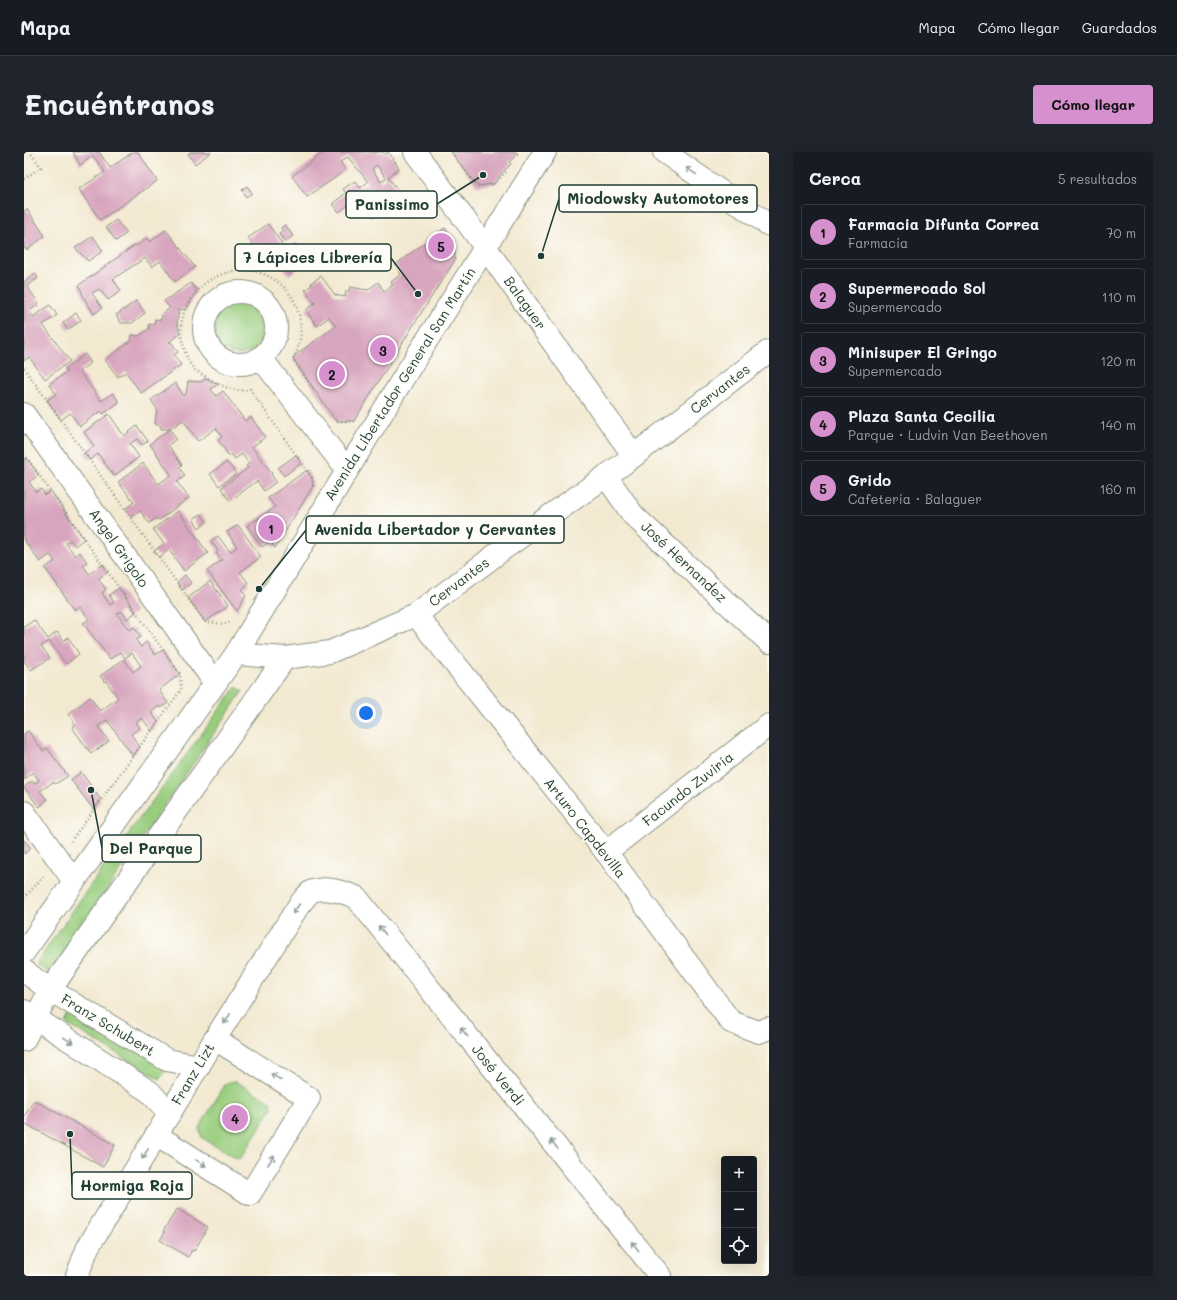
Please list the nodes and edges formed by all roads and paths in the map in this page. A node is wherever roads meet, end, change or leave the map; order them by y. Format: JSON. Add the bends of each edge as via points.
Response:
{"nodes":[{"id":1,"x":30,"y":152,"type":"edge"},
{"id":2,"x":415,"y":152,"type":"edge"},
{"id":3,"x":451,"y":152,"type":"edge"},
{"id":4,"x":545,"y":152,"type":"edge"},
{"id":5,"x":664,"y":152,"type":"edge"},
{"id":6,"x":510,"y":167,"type":"dead end"},
{"id":7,"x":24,"y":179,"type":"edge"},
{"id":8,"x":769,"y":225,"type":"edge"},
{"id":9,"x":454,"y":240,"type":"dead end"},
{"id":10,"x":485,"y":247,"type":"junction"},
{"id":11,"x":455,"y":260,"type":"dead end"},
{"id":12,"x":769,"y":351,"type":"edge"},
{"id":13,"x":261,"y":358,"type":"dead end"},
{"id":14,"x":24,"y":368,"type":"edge"},
{"id":15,"x":319,"y":396,"type":"dead end"},
{"id":16,"x":24,"y":414,"type":"edge"},
{"id":17,"x":358,"y":415,"type":"dead end"},
{"id":18,"x":336,"y":421,"type":"dead end"},
{"id":19,"x":24,"y":454,"type":"edge"},
{"id":20,"x":634,"y":456,"type":"junction"},
{"id":21,"x":347,"y":470,"type":"junction"},
{"id":22,"x":606,"y":476,"type":"junction"},
{"id":23,"x":309,"y":492,"type":"dead end"},
{"id":24,"x":416,"y":615,"type":"junction"},
{"id":25,"x":232,"y":618,"type":"dead end"},
{"id":26,"x":769,"y":642,"type":"edge"},
{"id":27,"x":236,"y":654,"type":"junction"},
{"id":28,"x":285,"y":658,"type":"junction"},
{"id":29,"x":215,"y":683,"type":"junction"},
{"id":30,"x":769,"y":725,"type":"edge"},
{"id":31,"x":24,"y":812,"type":"edge"},
{"id":32,"x":606,"y":852,"type":"junction"},
{"id":33,"x":58,"y":859,"type":"junction"},
{"id":34,"x":74,"y":881,"type":"junction"},
{"id":35,"x":327,"y":889,"type":"joint"},
{"id":36,"x":24,"y":898,"type":"edge"},
{"id":37,"x":24,"y":952,"type":"edge"},
{"id":38,"x":24,"y":971,"type":"edge"},
{"id":39,"x":50,"y":990,"type":"junction"},
{"id":40,"x":29,"y":1015,"type":"edge"},
{"id":41,"x":764,"y":1030,"type":"edge"},
{"id":42,"x":215,"y":1039,"type":"junction"},
{"id":43,"x":24,"y":1040,"type":"edge"},
{"id":44,"x":199,"y":1066,"type":"junction"},
{"id":45,"x":170,"y":1114,"type":"junction"},
{"id":46,"x":156,"y":1136,"type":"junction"},
{"id":47,"x":77,"y":1276,"type":"edge"},
{"id":48,"x":660,"y":1276,"type":"edge"}],
"edges":[{"from":1,"to":7,"type":"path","via":[[41,167]]},
{"from":2,"to":10,"type":"street","name":"Balaguer"},
{"from":3,"to":6,"type":"path","via":[[477,186],[494,184]]},
{"from":4,"to":10,"type":"street","name":"Avenida Libertador General San Martín"},
{"from":8,"to":5,"type":"street","one_way":true},
{"from":9,"to":11,"type":"path"},
{"from":10,"to":20,"type":"street","name":"Balaguer"},
{"from":10,"to":21,"type":"street","name":"Avenida Libertador General San Martín"},
{"from":12,"to":20,"type":"street","name":"Cervantes"},
{"from":13,"to":21,"type":"street"},
{"from":14,"to":25,"type":"path","via":[[205,622],[228,624]]},
{"from":15,"to":23,"type":"path","via":[[293,359],[300,335],[300,314],[290,294],[279,283],[257,272],[238,270],[219,274],[197,291],[188,305],[182,328],[183,344],[190,362],[194,369],[220,385],[239,391],[250,389],[312,478],[313,486]]},
{"from":16,"to":29,"type":"street","name":"Angel Grigolo"},
{"from":17,"to":18,"type":"path","via":[[354,421]]},
{"from":19,"to":33,"type":"path","via":[[180,674],[180,690]]},
{"from":20,"to":22,"type":"street","name":"Cervantes"},
{"from":21,"to":27,"type":"street","name":"Avenida Libertador General San Martín"},
{"from":22,"to":24,"type":"street","name":"Cervantes"},
{"from":22,"to":26,"type":"street","name":"José Hernandez","via":[[633,515]]},
{"from":24,"to":28,"type":"street","name":"Cervantes","via":[[330,652]]},
{"from":24,"to":32,"type":"street","name":"Arturo Capdevilla"},
{"from":27,"to":28,"type":"street","name":"Cervantes"},
{"from":27,"to":29,"type":"street","name":"Avenida Libertador General San Martín"},
{"from":28,"to":39,"type":"street"},
{"from":29,"to":34,"type":"street","name":"Avenida Libertador General San Martín"},
{"from":30,"to":32,"type":"street","name":"Facundo Zuviría"},
{"from":31,"to":33,"type":"street"},
{"from":32,"to":41,"type":"street","name":"Arturo Capdevilla","via":[[731,1022]]},
{"from":33,"to":34,"type":"street"},
{"from":33,"to":36,"type":"path"},
{"from":34,"to":37,"type":"street","name":"Avenida Libertador General San Martín"},
{"from":35,"to":42,"type":"street","name":"Franz Lizt","one_way":true,"via":[[312,892],[299,905]]},
{"from":48,"to":35,"type":"street","name":"José Verdi","one_way":true,"via":[[356,897]]},
{"from":38,"to":39,"type":"street","name":"Franz Schubert"},
{"from":39,"to":40,"type":"street"},
{"from":39,"to":44,"type":"street","name":"Franz Schubert","via":[[167,1060]]},
{"from":40,"to":43,"type":"street"},
{"from":40,"to":45,"type":"street","one_way":true,"via":[[150,1092]]},
{"from":42,"to":44,"type":"street","name":"Franz Lizt"},
{"from":46,"to":42,"type":"street","one_way":true,"via":[[250,1194],[309,1098]]},
{"from":44,"to":45,"type":"street","name":"Franz Lizt"},
{"from":45,"to":46,"type":"street","name":"Franz Lizt"},
{"from":46,"to":47,"type":"street","name":"Franz Lizt","one_way":true,"via":[[88,1247]]}]}
